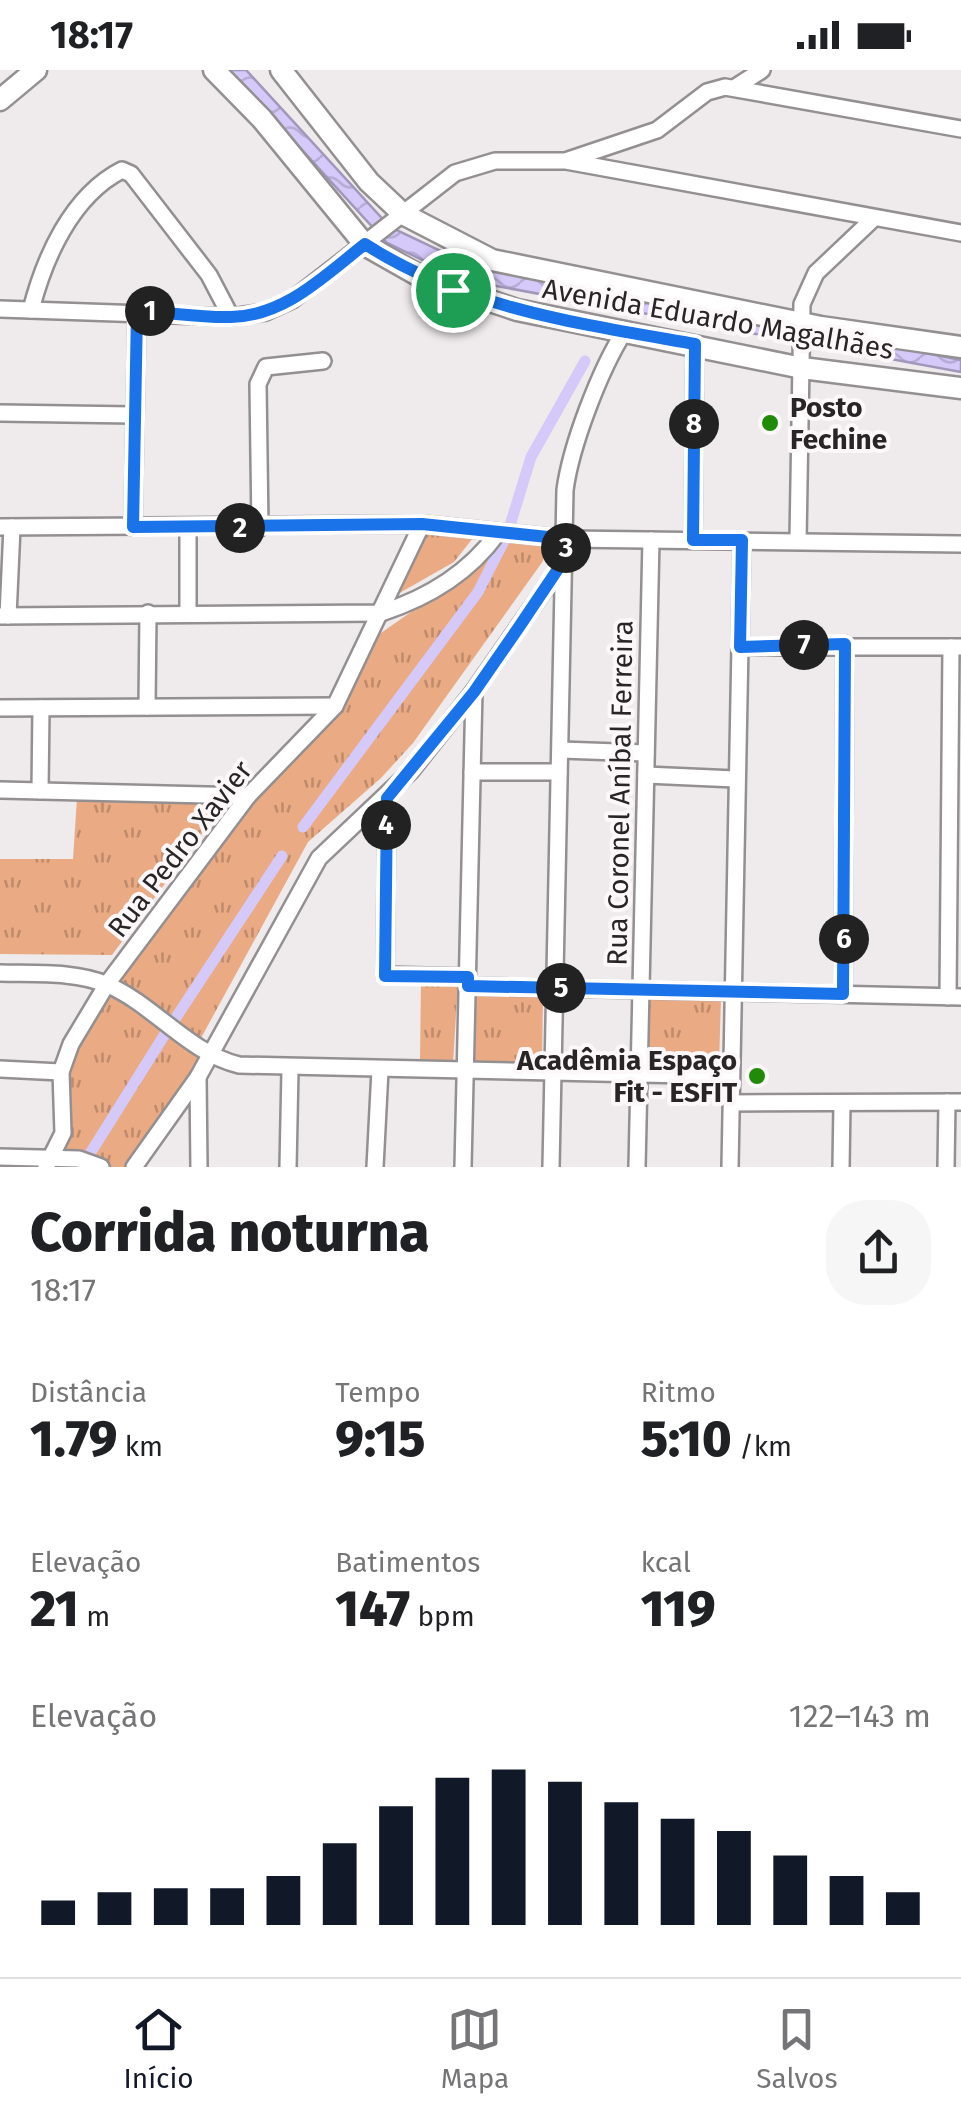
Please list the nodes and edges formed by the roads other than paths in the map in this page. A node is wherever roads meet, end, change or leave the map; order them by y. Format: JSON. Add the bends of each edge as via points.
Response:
{"nodes":[{"id":1,"x":36,"y":70,"type":"edge"},
{"id":2,"x":214,"y":70,"type":"edge"},
{"id":3,"x":281,"y":70,"type":"edge"},
{"id":4,"x":762,"y":70,"type":"edge"},
{"id":5,"x":734,"y":88,"type":"junction"},
{"id":6,"x":0,"y":100,"type":"edge"},
{"id":7,"x":961,"y":129,"type":"edge"},
{"id":8,"x":566,"y":161,"type":"junction"},
{"id":9,"x":403,"y":214,"type":"junction"},
{"id":10,"x":872,"y":220,"type":"junction"},
{"id":11,"x":961,"y":234,"type":"edge"},
{"id":12,"x":368,"y":240,"type":"junction"},
{"id":13,"x":0,"y":310,"type":"edge"},
{"id":14,"x":31,"y":310,"type":"junction"},
{"id":15,"x":137,"y":311,"type":"junction"},
{"id":16,"x":230,"y":317,"type":"junction"},
{"id":17,"x":802,"y":326,"type":"junction"},
{"id":18,"x":624,"y":332,"type":"junction"},
{"id":19,"x":695,"y":344,"type":"junction"},
{"id":20,"x":961,"y":347,"type":"edge"},
{"id":21,"x":323,"y":362,"type":"dead end"},
{"id":22,"x":802,"y":362,"type":"junction"},
{"id":23,"x":961,"y":388,"type":"edge"},
{"id":24,"x":0,"y":413,"type":"edge"},
{"id":25,"x":133,"y":415,"type":"junction"},
{"id":26,"x":422,"y":524,"type":"junction"},
{"id":27,"x":6,"y":527,"type":"edge"},
{"id":28,"x":133,"y":527,"type":"junction"},
{"id":29,"x":188,"y":527,"type":"junction"},
{"id":30,"x":260,"y":528,"type":"junction"},
{"id":31,"x":497,"y":534,"type":"junction"},
{"id":32,"x":567,"y":539,"type":"junction"},
{"id":33,"x":650,"y":540,"type":"junction"},
{"id":34,"x":693,"y":540,"type":"junction"},
{"id":35,"x":742,"y":540,"type":"junction"},
{"id":36,"x":798,"y":541,"type":"junction"},
{"id":37,"x":961,"y":544,"type":"edge"},
{"id":38,"x":564,"y":560,"type":"junction"},
{"id":39,"x":148,"y":613,"type":"junction"},
{"id":40,"x":188,"y":613,"type":"junction"},
{"id":41,"x":380,"y":613,"type":"junction"},
{"id":42,"x":4,"y":616,"type":"edge"},
{"id":43,"x":845,"y":644,"type":"junction"},
{"id":44,"x":740,"y":647,"type":"junction"},
{"id":45,"x":956,"y":647,"type":"edge"},
{"id":46,"x":474,"y":692,"type":"junction"},
{"id":47,"x":335,"y":706,"type":"junction"},
{"id":48,"x":0,"y":708,"type":"edge"},
{"id":49,"x":41,"y":708,"type":"junction"},
{"id":50,"x":147,"y":708,"type":"junction"},
{"id":51,"x":560,"y":750,"type":"junction"},
{"id":52,"x":646,"y":753,"type":"junction"},
{"id":53,"x":472,"y":772,"type":"junction"},
{"id":54,"x":560,"y":772,"type":"junction"},
{"id":55,"x":646,"y":776,"type":"junction"},
{"id":56,"x":735,"y":778,"type":"junction"},
{"id":57,"x":0,"y":790,"type":"edge"},
{"id":58,"x":40,"y":790,"type":"junction"},
{"id":59,"x":248,"y":796,"type":"junction"},
{"id":60,"x":387,"y":798,"type":"junction"},
{"id":61,"x":0,"y":973,"type":"edge"},
{"id":62,"x":468,"y":981,"type":"junction"},
{"id":63,"x":107,"y":984,"type":"junction"},
{"id":64,"x":554,"y":988,"type":"junction"},
{"id":65,"x":640,"y":991,"type":"junction"},
{"id":66,"x":843,"y":994,"type":"junction"},
{"id":67,"x":734,"y":995,"type":"junction"},
{"id":68,"x":954,"y":997,"type":"edge"},
{"id":69,"x":212,"y":1054,"type":"junction"},
{"id":70,"x":0,"y":1070,"type":"edge"},
{"id":71,"x":290,"y":1070,"type":"junction"},
{"id":72,"x":380,"y":1070,"type":"junction"},
{"id":73,"x":465,"y":1071,"type":"junction"},
{"id":74,"x":61,"y":1072,"type":"junction"},
{"id":75,"x":552,"y":1072,"type":"junction"},
{"id":76,"x":638,"y":1075,"type":"junction"},
{"id":77,"x":732,"y":1076,"type":"junction"},
{"id":78,"x":198,"y":1077,"type":"junction"},
{"id":79,"x":732,"y":1102,"type":"junction"},
{"id":80,"x":954,"y":1102,"type":"edge"},
{"id":81,"x":842,"y":1103,"type":"junction"},
{"id":82,"x":0,"y":1157,"type":"edge"},
{"id":83,"x":49,"y":1164,"type":"edge"},
{"id":84,"x":101,"y":1167,"type":"edge"},
{"id":85,"x":134,"y":1167,"type":"edge"},
{"id":86,"x":199,"y":1167,"type":"edge"},
{"id":87,"x":288,"y":1167,"type":"edge"},
{"id":88,"x":376,"y":1167,"type":"edge"},
{"id":89,"x":463,"y":1167,"type":"edge"},
{"id":90,"x":551,"y":1167,"type":"edge"},
{"id":91,"x":637,"y":1167,"type":"edge"},
{"id":92,"x":730,"y":1167,"type":"edge"},
{"id":93,"x":840,"y":1167,"type":"edge"},
{"id":94,"x":946,"y":1167,"type":"edge"}],
"edges":[{"from":1,"to":6,"type":"main road"},
{"from":2,"to":12,"type":"main road","name":"Avenida Eduardo Magalhães"},
{"from":3,"to":9,"type":"main road","name":"Avenida Eduardo Magalhães"},
{"from":4,"to":5,"type":"street"},
{"from":5,"to":7,"type":"street"},
{"from":5,"to":8,"type":"street","via":[[707,92],[657,130]]},
{"from":8,"to":9,"type":"street","via":[[474,166],[433,187]]},
{"from":8,"to":10,"type":"street"},
{"from":9,"to":12,"type":"street"},
{"from":9,"to":17,"type":"main road","name":"Avenida Eduardo Magalhães","via":[[450,242],[512,266]]},
{"from":10,"to":11,"type":"street"},
{"from":10,"to":17,"type":"street","via":[[816,273],[802,304]]},
{"from":12,"to":16,"type":"street","via":[[292,300]]},
{"from":12,"to":18,"type":"main road","name":"Avenida Eduardo Magalhães","via":[[398,266],[484,301]]},
{"from":13,"to":14,"type":"street"},
{"from":14,"to":15,"type":"street"},
{"from":14,"to":16,"type":"street","via":[[52,247],[80,208],[122,170],[209,275]]},
{"from":15,"to":16,"type":"street"},
{"from":15,"to":25,"type":"street"},
{"from":17,"to":20,"type":"main road","name":"Avenida Eduardo Magalhães"},
{"from":17,"to":22,"type":"street"},
{"from":18,"to":19,"type":"main road","name":"Avenida Eduardo Magalhães"},
{"from":18,"to":32,"type":"street","via":[[568,470]]},
{"from":19,"to":22,"type":"main road","name":"Avenida Eduardo Magalhães"},
{"from":19,"to":34,"type":"street"},
{"from":21,"to":30,"type":"street","via":[[266,368],[258,384]]},
{"from":22,"to":23,"type":"main road","name":"Avenida Eduardo Magalhães"},
{"from":22,"to":36,"type":"street"},
{"from":24,"to":25,"type":"street"},
{"from":25,"to":28,"type":"street"},
{"from":26,"to":30,"type":"street"},
{"from":26,"to":31,"type":"street"},
{"from":26,"to":41,"type":"street","name":"Rua Pedro Xavier"},
{"from":27,"to":28,"type":"street"},
{"from":27,"to":42,"type":"street"},
{"from":28,"to":29,"type":"street"},
{"from":29,"to":30,"type":"street"},
{"from":29,"to":40,"type":"street"},
{"from":31,"to":32,"type":"street"},
{"from":31,"to":41,"type":"street","via":[[454,578]]},
{"from":32,"to":33,"type":"street"},
{"from":32,"to":38,"type":"street"},
{"from":33,"to":34,"type":"street"},
{"from":33,"to":52,"type":"street","name":"Rua Coronel Aníbal Ferreira"},
{"from":34,"to":35,"type":"street"},
{"from":35,"to":36,"type":"street"},
{"from":35,"to":44,"type":"street"},
{"from":36,"to":37,"type":"street"},
{"from":38,"to":46,"type":"street"},
{"from":38,"to":51,"type":"street"},
{"from":39,"to":40,"type":"street"},
{"from":39,"to":42,"type":"street"},
{"from":39,"to":50,"type":"street"},
{"from":40,"to":41,"type":"street"},
{"from":41,"to":47,"type":"street","name":"Rua Pedro Xavier"},
{"from":43,"to":44,"type":"street"},
{"from":43,"to":45,"type":"street"},
{"from":43,"to":66,"type":"street"},
{"from":44,"to":56,"type":"street"},
{"from":45,"to":68,"type":"street"},
{"from":46,"to":53,"type":"street"},
{"from":46,"to":60,"type":"street"},
{"from":47,"to":50,"type":"street"},
{"from":47,"to":59,"type":"street","name":"Rua Pedro Xavier"},
{"from":48,"to":49,"type":"street"},
{"from":49,"to":50,"type":"street"},
{"from":49,"to":58,"type":"street"},
{"from":51,"to":52,"type":"street"},
{"from":51,"to":54,"type":"street"},
{"from":52,"to":55,"type":"street","name":"Rua Coronel Aníbal Ferreira"},
{"from":53,"to":54,"type":"street"},
{"from":53,"to":62,"type":"street"},
{"from":54,"to":64,"type":"street"},
{"from":55,"to":56,"type":"street"},
{"from":55,"to":65,"type":"street","name":"Rua Coronel Aníbal Ferreira"},
{"from":56,"to":67,"type":"street"},
{"from":57,"to":58,"type":"street"},
{"from":58,"to":59,"type":"street"},
{"from":59,"to":63,"type":"street","name":"Rua Pedro Xavier"},
{"from":60,"to":62,"type":"street","via":[[385,976]]},
{"from":60,"to":69,"type":"street","via":[[319,858]]},
{"from":61,"to":63,"type":"street"},
{"from":62,"to":64,"type":"street"},
{"from":62,"to":73,"type":"street"},
{"from":63,"to":69,"type":"street"},
{"from":63,"to":74,"type":"street","name":"Rua Pedro Xavier"},
{"from":64,"to":65,"type":"street"},
{"from":64,"to":75,"type":"street"},
{"from":65,"to":67,"type":"street"},
{"from":65,"to":76,"type":"street","name":"Rua Coronel Aníbal Ferreira"},
{"from":66,"to":67,"type":"street"},
{"from":66,"to":68,"type":"street"},
{"from":67,"to":77,"type":"street"},
{"from":69,"to":71,"type":"street","via":[[239,1066]]},
{"from":69,"to":78,"type":"street"},
{"from":70,"to":74,"type":"street"},
{"from":71,"to":72,"type":"street"},
{"from":71,"to":87,"type":"street"},
{"from":72,"to":73,"type":"street"},
{"from":72,"to":88,"type":"street"},
{"from":73,"to":75,"type":"street"},
{"from":73,"to":89,"type":"street"},
{"from":74,"to":83,"type":"street","name":"Rua Pedro Xavier","via":[[62,1133]]},
{"from":75,"to":76,"type":"street"},
{"from":75,"to":90,"type":"street"},
{"from":76,"to":77,"type":"street"},
{"from":76,"to":91,"type":"street","name":"Rua Coronel Aníbal Ferreira"},
{"from":77,"to":79,"type":"street"},
{"from":78,"to":85,"type":"street"},
{"from":78,"to":86,"type":"street"},
{"from":79,"to":81,"type":"street"},
{"from":79,"to":92,"type":"street"},
{"from":80,"to":81,"type":"street"},
{"from":80,"to":94,"type":"street"},
{"from":81,"to":93,"type":"street"},
{"from":82,"to":83,"type":"street"},
{"from":83,"to":84,"type":"street","via":[[79,1159]]}]}
